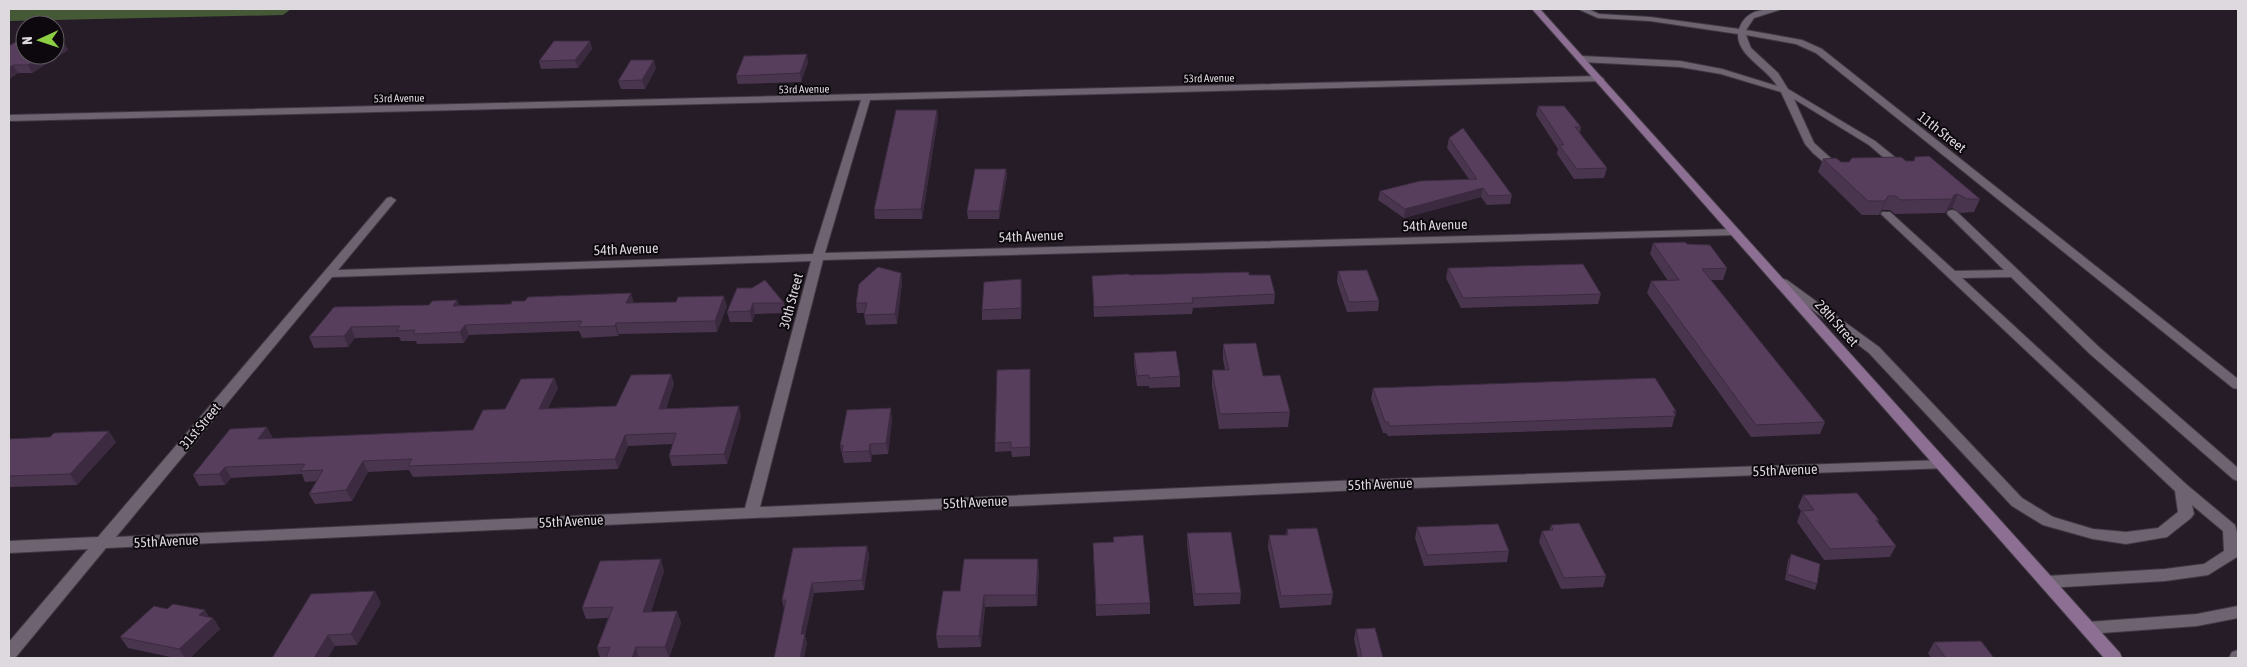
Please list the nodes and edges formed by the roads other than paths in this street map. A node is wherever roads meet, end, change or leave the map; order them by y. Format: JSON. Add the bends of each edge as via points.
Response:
{"nodes":[{"id":1,"x":1536,"y":9,"type":"edge"},
{"id":2,"x":1582,"y":9,"type":"edge"},
{"id":3,"x":1778,"y":9,"type":"edge"},
{"id":4,"x":1742,"y":32,"type":"junction"},
{"id":5,"x":1582,"y":59,"type":"junction"},
{"id":6,"x":1600,"y":80,"type":"junction"},
{"id":7,"x":1786,"y":90,"type":"junction"},
{"id":8,"x":866,"y":99,"type":"junction"},
{"id":9,"x":9,"y":118,"type":"edge"},
{"id":10,"x":1904,"y":170,"type":"edge"},
{"id":11,"x":1840,"y":172,"type":"edge"},
{"id":12,"x":391,"y":200,"type":"dead end"},
{"id":13,"x":1952,"y":213,"type":"edge"},
{"id":14,"x":1886,"y":214,"type":"edge"},
{"id":15,"x":1735,"y":232,"type":"junction"},
{"id":16,"x":818,"y":257,"type":"junction"},
{"id":17,"x":2015,"y":273,"type":"junction"},
{"id":18,"x":327,"y":274,"type":"junction"},
{"id":19,"x":1952,"y":275,"type":"junction"},
{"id":20,"x":1779,"y":280,"type":"junction"},
{"id":21,"x":2238,"y":385,"type":"edge"},
{"id":22,"x":1942,"y":465,"type":"junction"},
{"id":23,"x":2238,"y":476,"type":"edge"},
{"id":24,"x":2182,"y":489,"type":"junction"},
{"id":25,"x":751,"y":512,"type":"junction"},
{"id":26,"x":102,"y":544,"type":"junction"},
{"id":27,"x":9,"y":547,"type":"edge"},
{"id":28,"x":2047,"y":582,"type":"junction"},
{"id":29,"x":2238,"y":612,"type":"edge"},
{"id":30,"x":2088,"y":628,"type":"junction"},
{"id":31,"x":9,"y":653,"type":"edge"},
{"id":32,"x":2114,"y":658,"type":"edge"}],
"edges":[{"from":1,"to":5,"type":"main road","name":"28th Street"},
{"from":2,"to":4,"type":"street","name":"11th Street","via":[[1598,16],[1650,19]]},
{"from":3,"to":4,"type":"street","via":[[1753,14]]},
{"from":4,"to":7,"type":"street","via":[[1743,43]]},
{"from":4,"to":21,"type":"street","name":"11th Street","via":[[1799,42],[1819,52]]},
{"from":5,"to":6,"type":"main road","name":"28th Street"},
{"from":5,"to":7,"type":"street","via":[[1680,64]]},
{"from":6,"to":8,"type":"street","name":"53rd Avenue"},
{"from":6,"to":15,"type":"main road","name":"28th Street"},
{"from":7,"to":10,"type":"street","via":[[1872,143]]},
{"from":7,"to":11,"type":"street","via":[[1811,144]]},
{"from":8,"to":9,"type":"street","name":"53rd Avenue"},
{"from":8,"to":16,"type":"street","name":"30th Street"},
{"from":12,"to":18,"type":"street","name":"31st Street"},
{"from":13,"to":17,"type":"street"},
{"from":14,"to":19,"type":"street"},
{"from":15,"to":16,"type":"street","name":"54th Avenue"},
{"from":15,"to":20,"type":"main road","name":"28th Street"},
{"from":16,"to":18,"type":"street","name":"54th Avenue"},
{"from":16,"to":25,"type":"street","name":"30th Street"},
{"from":17,"to":19,"type":"street"},
{"from":17,"to":23,"type":"street","via":[[2094,351]]},
{"from":18,"to":26,"type":"street","name":"31st Street"},
{"from":19,"to":24,"type":"street"},
{"from":20,"to":22,"type":"main road","name":"28th Street"},
{"from":20,"to":24,"type":"street","via":[[1874,350],[2017,502],[2048,521],[2093,534],[2126,538],[2162,533],[2186,514]]},
{"from":22,"to":25,"type":"street","name":"55th Avenue","via":[[1350,485]]},
{"from":22,"to":28,"type":"main road","name":"28th Street"},
{"from":24,"to":28,"type":"street","via":[[2230,529],[2232,553],[2208,569],[2165,575]]},
{"from":25,"to":26,"type":"street","name":"55th Avenue"},
{"from":26,"to":27,"type":"street","name":"55th Avenue"},
{"from":26,"to":31,"type":"street","name":"31st Street"},
{"from":28,"to":30,"type":"main road","name":"28th Street"},
{"from":29,"to":30,"type":"street","via":[[2197,620]]},
{"from":30,"to":32,"type":"main road","name":"28th Street"}]}
